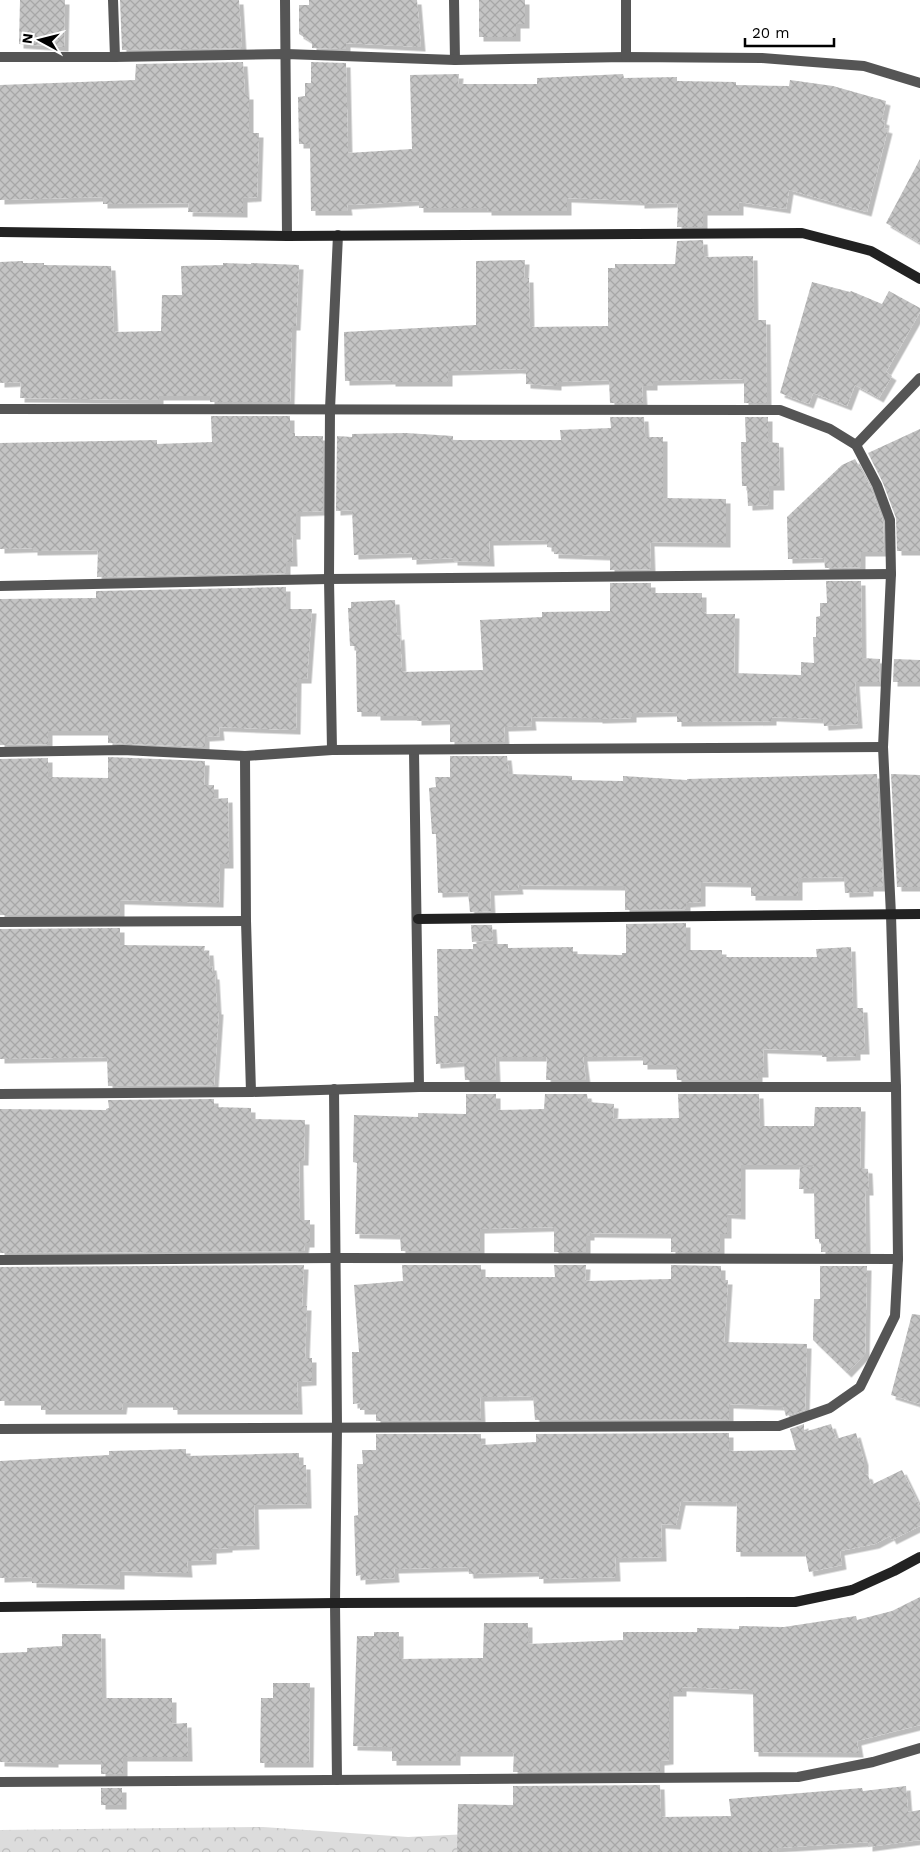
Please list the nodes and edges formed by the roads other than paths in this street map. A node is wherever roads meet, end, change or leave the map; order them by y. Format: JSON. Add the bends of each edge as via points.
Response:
{"nodes":[{"id":1,"x":112,"y":0,"type":"edge"},
{"id":2,"x":285,"y":0,"type":"edge"},
{"id":3,"x":454,"y":0,"type":"edge"},
{"id":4,"x":626,"y":0,"type":"edge"},
{"id":5,"x":286,"y":54,"type":"junction"},
{"id":6,"x":0,"y":57,"type":"edge"},
{"id":7,"x":626,"y":57,"type":"junction"},
{"id":8,"x":114,"y":58,"type":"junction"},
{"id":9,"x":455,"y":60,"type":"junction"},
{"id":10,"x":920,"y":83,"type":"edge"},
{"id":11,"x":0,"y":232,"type":"edge"},
{"id":12,"x":338,"y":235,"type":"junction"},
{"id":13,"x":287,"y":236,"type":"junction"},
{"id":14,"x":920,"y":280,"type":"edge"},
{"id":15,"x":920,"y":378,"type":"edge"},
{"id":16,"x":0,"y":409,"type":"edge"},
{"id":17,"x":330,"y":409,"type":"junction"},
{"id":18,"x":856,"y":445,"type":"junction"},
{"id":19,"x":891,"y":574,"type":"junction"},
{"id":20,"x":329,"y":579,"type":"junction"},
{"id":21,"x":0,"y":586,"type":"edge"},
{"id":22,"x":883,"y":747,"type":"junction"},
{"id":23,"x":332,"y":750,"type":"junction"},
{"id":24,"x":414,"y":751,"type":"junction"},
{"id":25,"x":0,"y":752,"type":"edge"},
{"id":26,"x":245,"y":756,"type":"junction"},
{"id":27,"x":920,"y":914,"type":"edge"},
{"id":28,"x":891,"y":915,"type":"junction"},
{"id":29,"x":418,"y":919,"type":"junction"},
{"id":30,"x":246,"y":921,"type":"junction"},
{"id":31,"x":0,"y":922,"type":"edge"},
{"id":32,"x":419,"y":1087,"type":"junction"},
{"id":33,"x":896,"y":1087,"type":"junction"},
{"id":34,"x":334,"y":1090,"type":"junction"},
{"id":35,"x":251,"y":1092,"type":"junction"},
{"id":36,"x":0,"y":1094,"type":"edge"},
{"id":37,"x":334,"y":1258,"type":"junction"},
{"id":38,"x":898,"y":1259,"type":"junction"},
{"id":39,"x":0,"y":1260,"type":"edge"},
{"id":40,"x":337,"y":1427,"type":"junction"},
{"id":41,"x":0,"y":1429,"type":"edge"},
{"id":42,"x":920,"y":1557,"type":"edge"},
{"id":43,"x":335,"y":1603,"type":"junction"},
{"id":44,"x":0,"y":1607,"type":"edge"},
{"id":45,"x":920,"y":1748,"type":"edge"},
{"id":46,"x":338,"y":1780,"type":"junction"},
{"id":47,"x":0,"y":1782,"type":"edge"}],
"edges":[{"from":1,"to":8,"type":"street"},
{"from":2,"to":5,"type":"street"},
{"from":3,"to":9,"type":"street"},
{"from":4,"to":7,"type":"street"},
{"from":5,"to":8,"type":"street"},
{"from":5,"to":9,"type":"street"},
{"from":5,"to":13,"type":"street"},
{"from":6,"to":8,"type":"street"},
{"from":7,"to":9,"type":"street"},
{"from":7,"to":10,"type":"street","via":[[762,58],[864,66]]},
{"from":11,"to":13,"type":"street"},
{"from":12,"to":13,"type":"street"},
{"from":12,"to":14,"type":"street","via":[[802,233],[871,251]]},
{"from":12,"to":17,"type":"street"},
{"from":15,"to":18,"type":"street"},
{"from":16,"to":17,"type":"street"},
{"from":17,"to":18,"type":"street","via":[[780,410],[830,429]]},
{"from":17,"to":20,"type":"street"},
{"from":18,"to":19,"type":"street","via":[[877,485],[890,520]]},
{"from":19,"to":20,"type":"street"},
{"from":19,"to":22,"type":"street"},
{"from":20,"to":21,"type":"street"},
{"from":20,"to":23,"type":"street"},
{"from":22,"to":24,"type":"street"},
{"from":22,"to":28,"type":"street"},
{"from":23,"to":24,"type":"street"},
{"from":23,"to":26,"type":"street"},
{"from":24,"to":29,"type":"street"},
{"from":25,"to":26,"type":"street","via":[[123,750]]},
{"from":26,"to":30,"type":"street"},
{"from":27,"to":28,"type":"street"},
{"from":28,"to":29,"type":"street"},
{"from":28,"to":33,"type":"street"},
{"from":29,"to":32,"type":"street"},
{"from":30,"to":31,"type":"street"},
{"from":30,"to":35,"type":"street"},
{"from":32,"to":33,"type":"street"},
{"from":32,"to":34,"type":"street"},
{"from":33,"to":38,"type":"street"},
{"from":34,"to":35,"type":"street"},
{"from":34,"to":37,"type":"street"},
{"from":35,"to":36,"type":"street"},
{"from":37,"to":38,"type":"street"},
{"from":37,"to":39,"type":"street"},
{"from":37,"to":40,"type":"street"},
{"from":38,"to":40,"type":"street","via":[[895,1316],[860,1386],[830,1408],[778,1426]]},
{"from":40,"to":41,"type":"street"},
{"from":40,"to":43,"type":"street"},
{"from":42,"to":43,"type":"street","via":[[852,1590],[795,1602]]},
{"from":43,"to":44,"type":"street"},
{"from":43,"to":46,"type":"street"},
{"from":45,"to":46,"type":"street","via":[[874,1762],[798,1777]]},
{"from":46,"to":47,"type":"street"}]}
